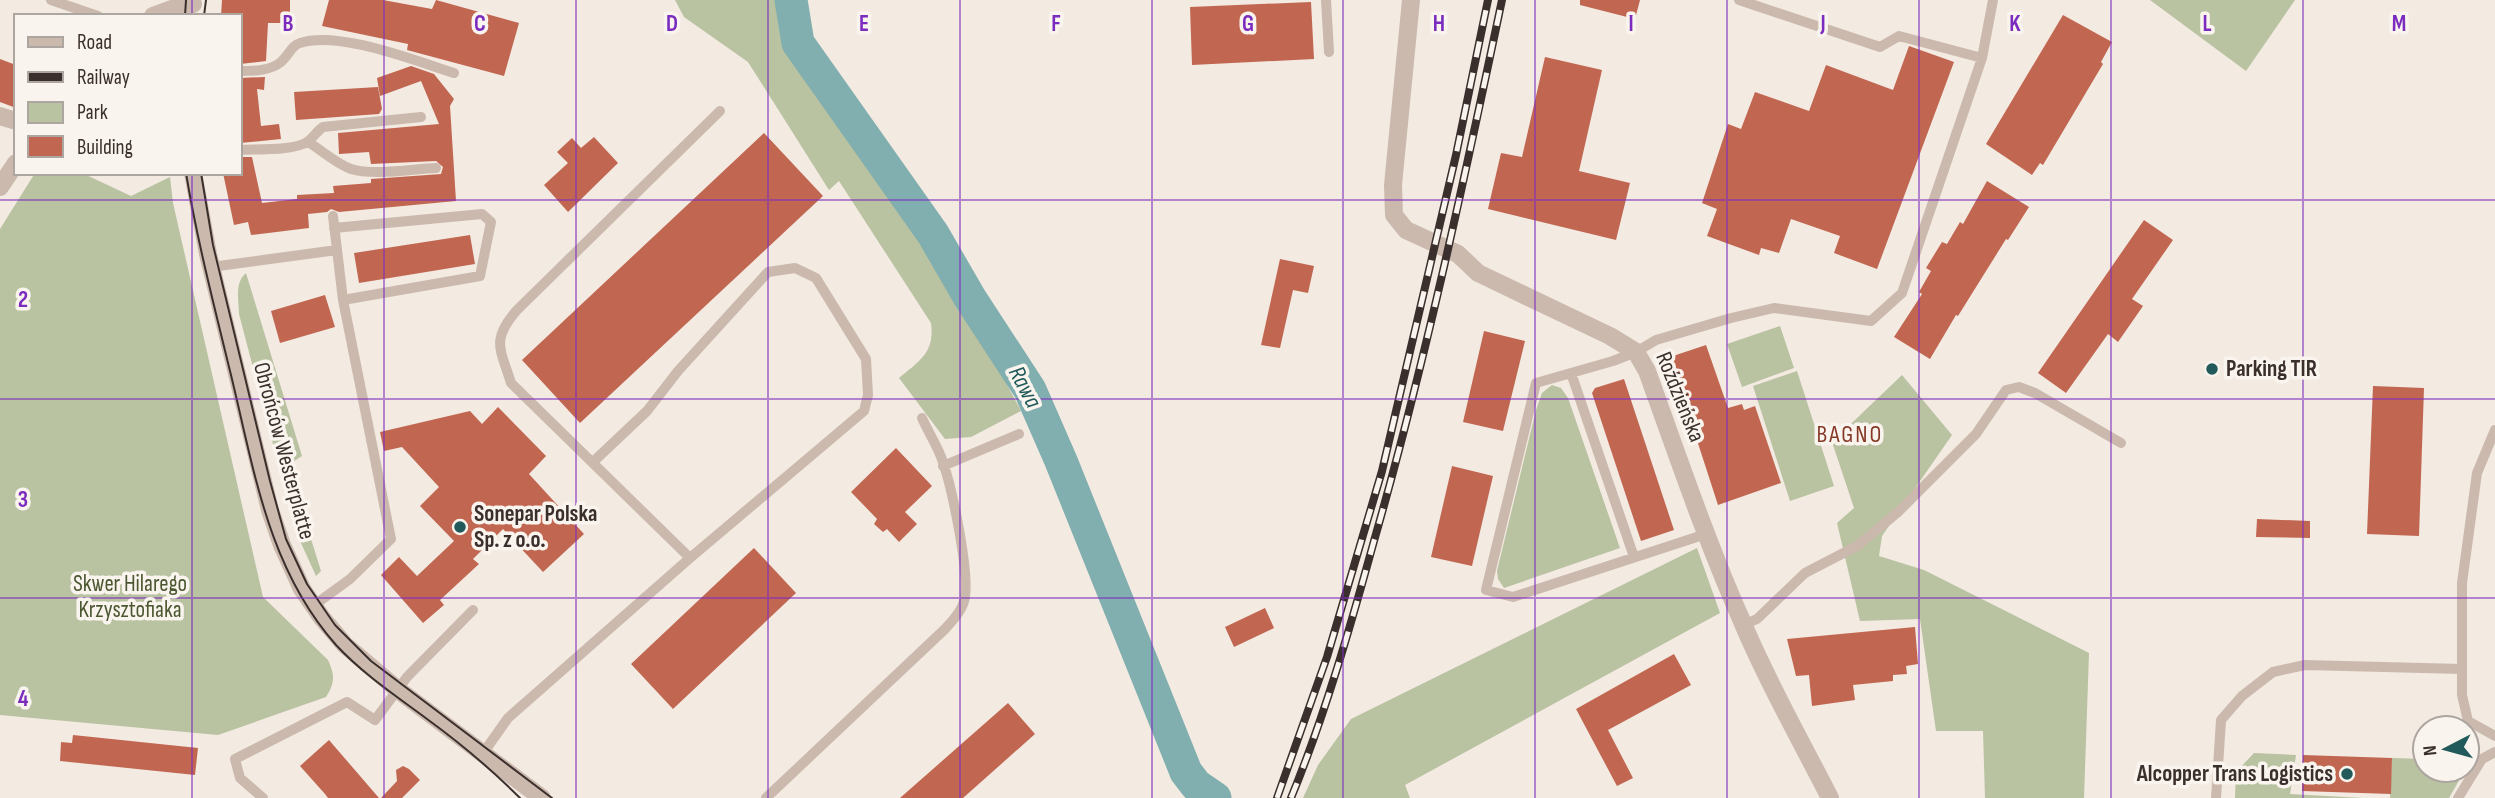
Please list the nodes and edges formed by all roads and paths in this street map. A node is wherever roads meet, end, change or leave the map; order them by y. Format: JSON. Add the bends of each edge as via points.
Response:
{"nodes":[{"id":1,"x":51,"y":0,"type":"edge"},
{"id":2,"x":1326,"y":0,"type":"edge"},
{"id":3,"x":1411,"y":0,"type":"edge"},
{"id":4,"x":1739,"y":0,"type":"edge"},
{"id":5,"x":1993,"y":0,"type":"edge"},
{"id":6,"x":192,"y":7,"type":"edge"},
{"id":7,"x":92,"y":14,"type":"edge"},
{"id":8,"x":158,"y":14,"type":"edge"},
{"id":9,"x":1329,"y":52,"type":"dead end"},
{"id":10,"x":1982,"y":58,"type":"junction"},
{"id":11,"x":242,"y":71,"type":"edge"},
{"id":12,"x":454,"y":72,"type":"dead end"},
{"id":13,"x":720,"y":111,"type":"dead end"},
{"id":14,"x":421,"y":117,"type":"dead end"},
{"id":15,"x":309,"y":142,"type":"junction"},
{"id":16,"x":242,"y":150,"type":"edge"},
{"id":17,"x":14,"y":166,"type":"edge"},
{"id":18,"x":436,"y":168,"type":"dead end"},
{"id":19,"x":193,"y":175,"type":"edge"},
{"id":20,"x":0,"y":187,"type":"edge"},
{"id":21,"x":333,"y":216,"type":"dead end"},
{"id":22,"x":334,"y":228,"type":"junction"},
{"id":23,"x":337,"y":250,"type":"junction"},
{"id":24,"x":211,"y":267,"type":"junction"},
{"id":25,"x":343,"y":300,"type":"junction"},
{"id":26,"x":1636,"y":352,"type":"junction"},
{"id":27,"x":1571,"y":373,"type":"junction"},
{"id":28,"x":922,"y":418,"type":"dead end"},
{"id":29,"x":2495,"y":430,"type":"edge"},
{"id":30,"x":1019,"y":434,"type":"dead end"},
{"id":31,"x":2120,"y":443,"type":"dead end"},
{"id":32,"x":593,"y":462,"type":"junction"},
{"id":33,"x":943,"y":466,"type":"junction"},
{"id":34,"x":1706,"y":534,"type":"junction"},
{"id":35,"x":1634,"y":557,"type":"junction"},
{"id":36,"x":690,"y":558,"type":"junction"},
{"id":37,"x":313,"y":606,"type":"junction"},
{"id":38,"x":473,"y":610,"type":"dead end"},
{"id":39,"x":1743,"y":625,"type":"junction"},
{"id":40,"x":2462,"y":669,"type":"junction"},
{"id":41,"x":397,"y":689,"type":"junction"},
{"id":42,"x":2495,"y":736,"type":"edge"},
{"id":43,"x":484,"y":752,"type":"junction"},
{"id":44,"x":2495,"y":752,"type":"edge"},
{"id":45,"x":263,"y":798,"type":"edge"},
{"id":46,"x":542,"y":798,"type":"edge"},
{"id":47,"x":766,"y":798,"type":"edge"},
{"id":48,"x":1830,"y":798,"type":"edge"},
{"id":49,"x":2216,"y":798,"type":"edge"},
{"id":50,"x":2458,"y":798,"type":"edge"}],
"edges":[{"from":1,"to":7,"type":"lane"},
{"from":2,"to":9,"type":"lane"},
{"from":3,"to":26,"type":"street","name":"Roździeńska","via":[[1394,215],[1406,230],[1458,254],[1478,273]]},
{"from":4,"to":10,"type":"lane","via":[[1880,47],[1899,36]]},
{"from":5,"to":10,"type":"lane"},
{"from":6,"to":8,"type":"street"},
{"from":10,"to":26,"type":"lane","via":[[1902,293],[1871,321],[1774,308],[1656,340]]},
{"from":11,"to":12,"type":"lane","via":[[259,71],[280,63],[298,43],[320,39],[369,46]]},
{"from":13,"to":32,"type":"lane","via":[[517,310],[499,337],[512,383]]},
{"from":14,"to":15,"type":"lane","via":[[323,127]]},
{"from":15,"to":16,"type":"lane"},
{"from":15,"to":18,"type":"lane","via":[[352,169]]},
{"from":17,"to":20,"type":"street"},
{"from":19,"to":24,"type":"street","name":"Obrońców Westerplatte"},
{"from":21,"to":22,"type":"lane"},
{"from":22,"to":23,"type":"lane"},
{"from":22,"to":25,"type":"lane","via":[[482,214],[491,222],[480,276]]},
{"from":23,"to":24,"type":"lane"},
{"from":23,"to":25,"type":"lane"},
{"from":24,"to":37,"type":"street","name":"Obrońców Westerplatte","via":[[276,531]]},
{"from":25,"to":37,"type":"lane","via":[[391,539],[350,579]]},
{"from":26,"to":27,"type":"lane"},
{"from":26,"to":34,"type":"street","name":"Roździeńska"},
{"from":27,"to":35,"type":"lane"},
{"from":27,"to":35,"type":"lane","via":[[1536,383],[1486,590],[1513,597]]},
{"from":28,"to":33,"type":"lane"},
{"from":29,"to":40,"type":"lane","via":[[2477,473],[2462,583]]},
{"from":30,"to":33,"type":"lane"},
{"from":31,"to":39,"type":"lane","via":[[2035,393],[2019,387],[2006,390],[1976,434],[1897,513],[1857,546],[1805,573],[1757,619]]},
{"from":32,"to":36,"type":"lane"},
{"from":32,"to":36,"type":"lane","via":[[647,411],[768,272],[795,268],[816,278],[866,359],[868,395],[863,411]]},
{"from":33,"to":47,"type":"lane","via":[[965,566],[965,599],[958,614]]},
{"from":34,"to":35,"type":"lane"},
{"from":34,"to":39,"type":"street","name":"Roździeńska"},
{"from":36,"to":43,"type":"lane","via":[[508,718]]},
{"from":37,"to":41,"type":"street","name":"Obrońców Westerplatte","via":[[345,645]]},
{"from":38,"to":41,"type":"lane"},
{"from":39,"to":48,"type":"street","name":"Roździeńska"},
{"from":40,"to":42,"type":"lane","via":[[2468,721]]},
{"from":40,"to":49,"type":"lane","via":[[2305,665],[2273,672],[2221,720]]},
{"from":41,"to":43,"type":"street","name":"Obrońców Westerplatte"},
{"from":41,"to":45,"type":"lane","via":[[374,720],[347,702],[235,759],[240,778]]},
{"from":43,"to":46,"type":"street","name":"Obrońców Westerplatte"},
{"from":44,"to":50,"type":"lane","via":[[2482,759]]}]}
